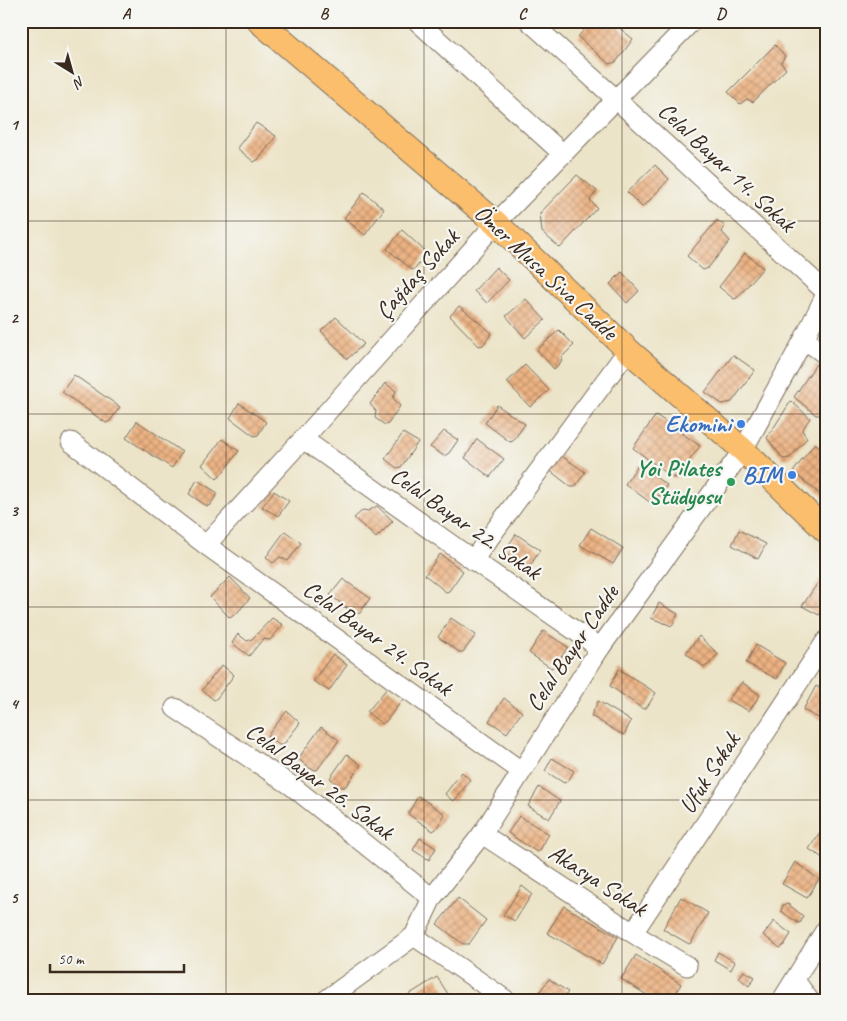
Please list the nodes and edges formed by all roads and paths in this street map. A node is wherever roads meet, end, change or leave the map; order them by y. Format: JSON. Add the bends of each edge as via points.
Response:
{"nodes":[{"id":1,"x":259,"y":21,"type":"edge"},
{"id":2,"x":418,"y":21,"type":"edge"},
{"id":3,"x":529,"y":21,"type":"edge"},
{"id":4,"x":692,"y":21,"type":"edge"},
{"id":5,"x":616,"y":99,"type":"junction"},
{"id":6,"x":563,"y":154,"type":"junction"},
{"id":7,"x":496,"y":223,"type":"junction"},
{"id":8,"x":826,"y":293,"type":"edge"},
{"id":9,"x":804,"y":339,"type":"junction"},
{"id":10,"x":628,"y":350,"type":"junction"},
{"id":11,"x":826,"y":355,"type":"edge"},
{"id":12,"x":303,"y":438,"type":"junction"},
{"id":13,"x":71,"y":442,"type":"dead end"},
{"id":14,"x":743,"y":450,"type":"junction"},
{"id":15,"x":826,"y":532,"type":"edge"},
{"id":16,"x":206,"y":545,"type":"junction"},
{"id":17,"x":474,"y":560,"type":"junction"},
{"id":18,"x":826,"y":641,"type":"edge"},
{"id":19,"x":600,"y":648,"type":"junction"},
{"id":20,"x":175,"y":708,"type":"dead end"},
{"id":21,"x":521,"y":772,"type":"junction"},
{"id":22,"x":482,"y":834,"type":"junction"},
{"id":23,"x":432,"y":898,"type":"junction"},
{"id":24,"x":826,"y":930,"type":"edge"},
{"id":25,"x":633,"y":933,"type":"junction"},
{"id":26,"x":414,"y":936,"type":"junction"},
{"id":27,"x":687,"y":966,"type":"dead end"},
{"id":28,"x":795,"y":980,"type":"junction"},
{"id":29,"x":326,"y":1000,"type":"edge"},
{"id":30,"x":506,"y":1000,"type":"edge"},
{"id":31,"x":782,"y":1000,"type":"edge"},
{"id":32,"x":809,"y":1000,"type":"edge"}],
"edges":[{"from":1,"to":7,"type":"main road","name":"Ömer Musa Siva Cadde"},
{"from":2,"to":6,"type":"street"},
{"from":3,"to":5,"type":"street","name":"Celal Bayar 14. Sokak"},
{"from":4,"to":5,"type":"street","name":"Çağdaş Sokak"},
{"from":5,"to":6,"type":"street","name":"Çağdaş Sokak"},
{"from":5,"to":8,"type":"street","name":"Celal Bayar 14. Sokak"},
{"from":6,"to":7,"type":"street","name":"Çağdaş Sokak"},
{"from":7,"to":10,"type":"main road","name":"Ömer Musa Siva Cadde"},
{"from":7,"to":12,"type":"street","name":"Çağdaş Sokak"},
{"from":8,"to":9,"type":"street","name":"Celal Bayar Cadde"},
{"from":9,"to":11,"type":"street"},
{"from":9,"to":14,"type":"street","name":"Celal Bayar Cadde"},
{"from":10,"to":14,"type":"main road","name":"Ömer Musa Siva Cadde"},
{"from":10,"to":17,"type":"street"},
{"from":12,"to":16,"type":"street","name":"Çağdaş Sokak"},
{"from":12,"to":17,"type":"street","name":"Celal Bayar 22. Sokak"},
{"from":13,"to":16,"type":"street","name":"Celal Bayar 24. Sokak"},
{"from":14,"to":15,"type":"main road","name":"Ömer Musa Siva Cadde"},
{"from":14,"to":19,"type":"street","name":"Celal Bayar Cadde"},
{"from":16,"to":21,"type":"street","name":"Celal Bayar 24. Sokak"},
{"from":17,"to":19,"type":"street","name":"Celal Bayar 22. Sokak"},
{"from":18,"to":25,"type":"street","name":"Ufuk Sokak"},
{"from":19,"to":21,"type":"street","name":"Celal Bayar Cadde"},
{"from":20,"to":23,"type":"street","name":"Celal Bayar 26. Sokak","via":[[292,786]]},
{"from":21,"to":22,"type":"street","name":"Celal Bayar Cadde"},
{"from":22,"to":23,"type":"street","name":"Celal Bayar Cadde"},
{"from":22,"to":25,"type":"street","name":"Akasya Sokak"},
{"from":23,"to":26,"type":"street","name":"Celal Bayar Cadde"},
{"from":24,"to":28,"type":"street"},
{"from":25,"to":27,"type":"street","name":"Akasya Sokak"},
{"from":26,"to":29,"type":"street","name":"Celal Bayar Cadde"},
{"from":26,"to":30,"type":"street"},
{"from":28,"to":31,"type":"street"},
{"from":28,"to":32,"type":"street"}]}
